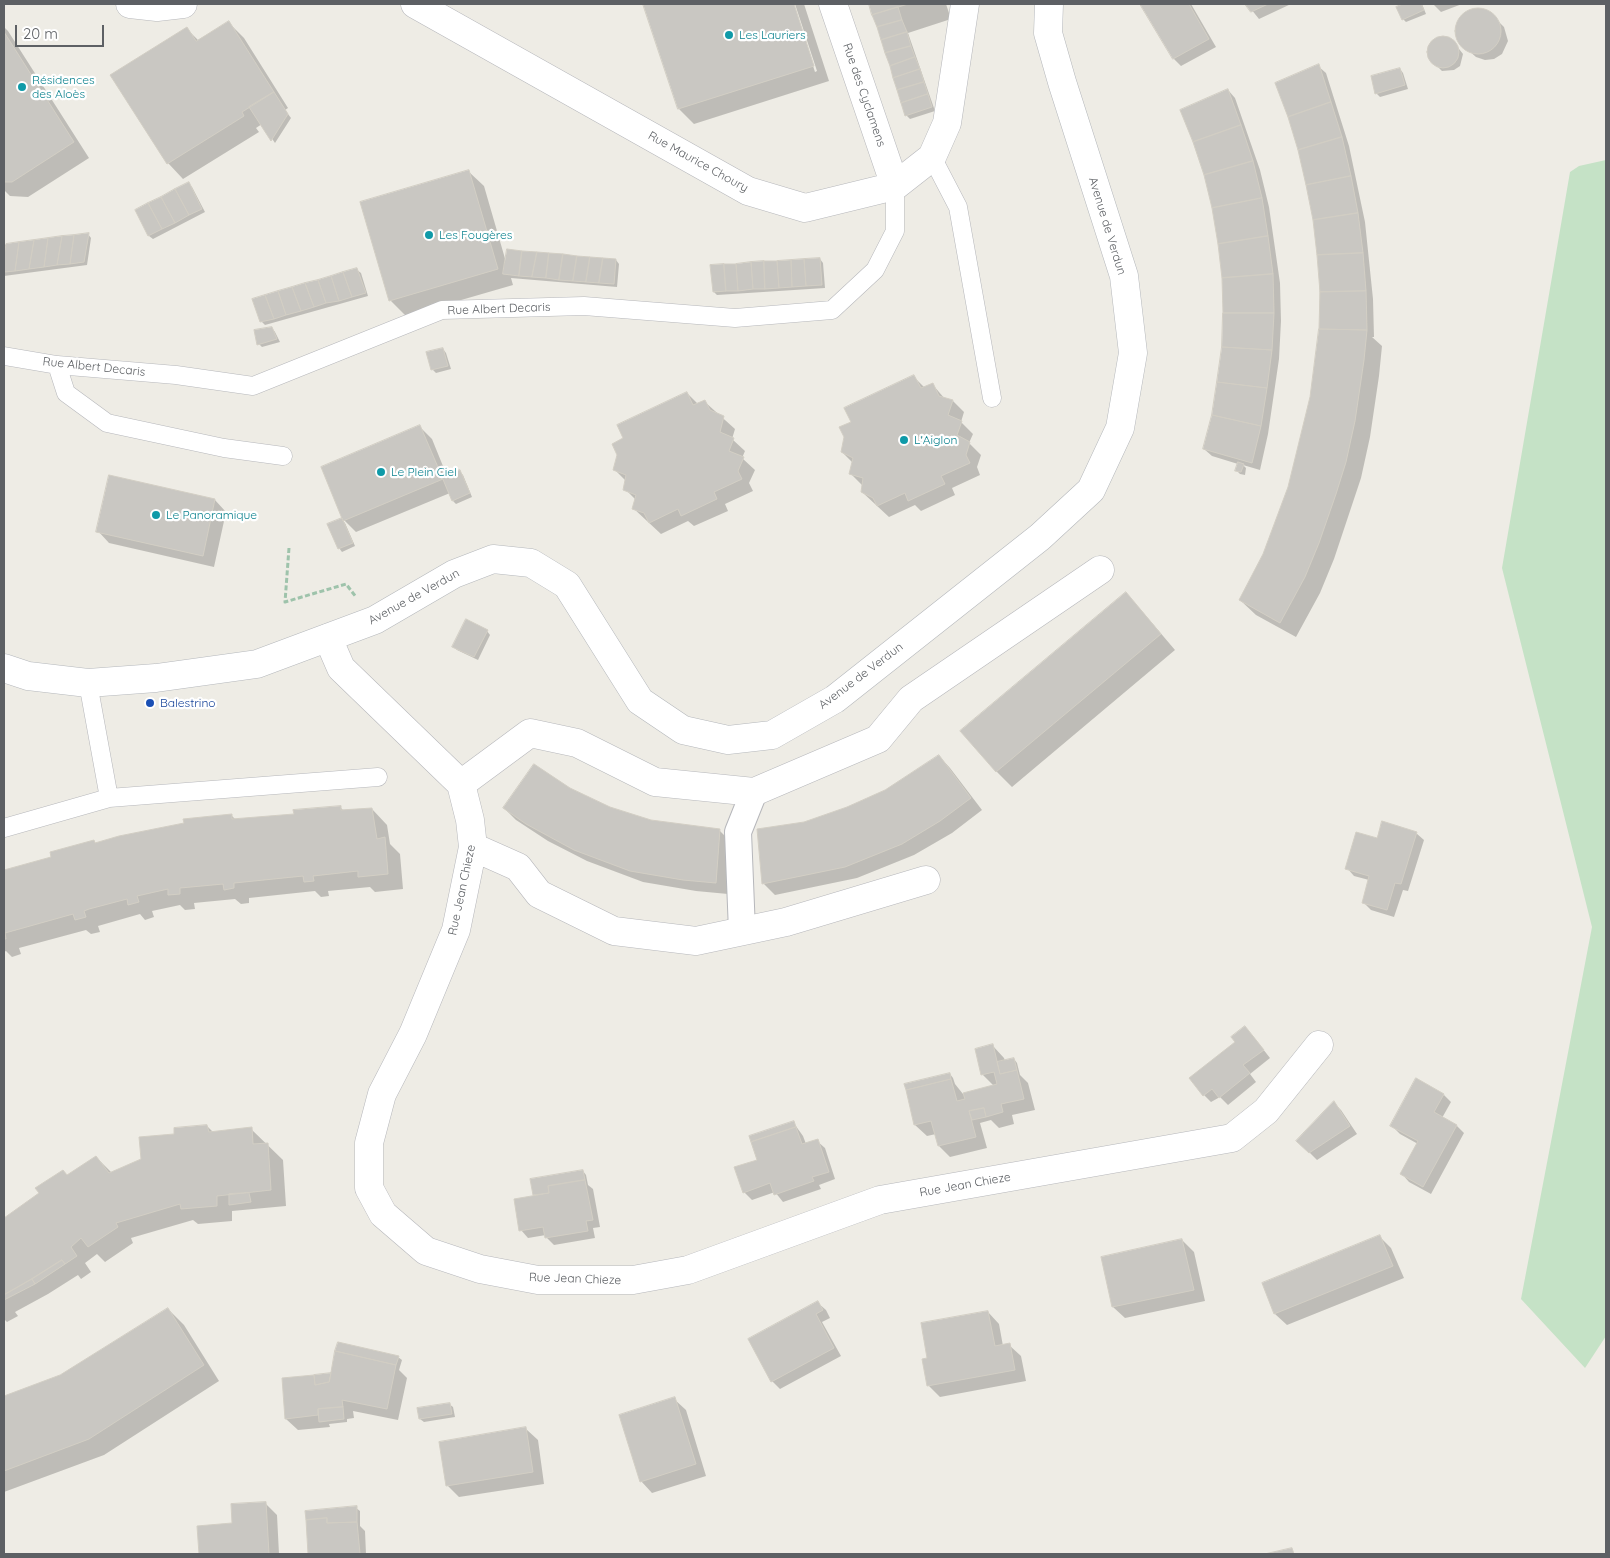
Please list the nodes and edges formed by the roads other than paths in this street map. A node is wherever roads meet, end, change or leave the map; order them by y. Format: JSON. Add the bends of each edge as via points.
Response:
{"nodes":[{"id":1,"x":130,"y":4,"type":"edge"},
{"id":2,"x":183,"y":4,"type":"edge"},
{"id":3,"x":415,"y":4,"type":"edge"},
{"id":4,"x":833,"y":4,"type":"edge"},
{"id":5,"x":965,"y":4,"type":"edge"},
{"id":6,"x":1049,"y":4,"type":"edge"},
{"id":7,"x":932,"y":157,"type":"junction"},
{"id":8,"x":895,"y":186,"type":"junction"},
{"id":9,"x":4,"y":356,"type":"edge"},
{"id":10,"x":57,"y":365,"type":"junction"},
{"id":11,"x":992,"y":398,"type":"dead end"},
{"id":12,"x":284,"y":456,"type":"dead end"},
{"id":13,"x":1100,"y":570,"type":"dead end"},
{"id":14,"x":328,"y":638,"type":"junction"},
{"id":15,"x":4,"y":668,"type":"edge"},
{"id":16,"x":88,"y":683,"type":"junction"},
{"id":17,"x":378,"y":777,"type":"dead end"},
{"id":18,"x":461,"y":784,"type":"junction"},
{"id":19,"x":754,"y":792,"type":"junction"},
{"id":20,"x":109,"y":798,"type":"junction"},
{"id":21,"x":4,"y":828,"type":"edge"},
{"id":22,"x":473,"y":846,"type":"junction"},
{"id":23,"x":926,"y":880,"type":"dead end"},
{"id":24,"x":742,"y":931,"type":"junction"},
{"id":25,"x":1318,"y":1045,"type":"dead end"}],
"edges":[{"from":1,"to":2,"type":"street","via":[[157,7]]},
{"from":3,"to":8,"type":"street","name":"Rue Maurice Choury","via":[[748,191],[806,208]]},
{"from":4,"to":8,"type":"street","name":"Rue des Cyclamens"},
{"from":5,"to":7,"type":"street","name":"Rue Maurice Choury","via":[[947,124]]},
{"from":6,"to":14,"type":"street","name":"Avenue de Verdun","via":[[1048,33],[1124,276],[1132,353],[1120,428],[1091,490],[1047,530],[835,699],[772,735],[728,740],[683,730],[640,701],[567,585],[531,563],[493,559],[454,574],[375,620]]},
{"from":7,"to":8,"type":"street","name":"Rue Maurice Choury"},
{"from":7,"to":11,"type":"lane","via":[[958,207]]},
{"from":8,"to":10,"type":"lane","name":"Rue Albert Decaris","via":[[895,231],[875,270],[832,310],[735,318],[584,306],[442,310],[253,386],[176,375]]},
{"from":9,"to":10,"type":"lane","name":"Rue Albert Decaris"},
{"from":10,"to":12,"type":"lane","via":[[66,393],[107,423],[224,448]]},
{"from":13,"to":19,"type":"street","via":[[911,700],[878,739]]},
{"from":14,"to":16,"type":"street","name":"Avenue de Verdun","via":[[257,664],[156,678]]},
{"from":14,"to":18,"type":"street","via":[[341,668]]},
{"from":15,"to":16,"type":"street","name":"Avenue de Verdun","via":[[28,676]]},
{"from":16,"to":20,"type":"lane"},
{"from":17,"to":20,"type":"lane"},
{"from":18,"to":19,"type":"street","via":[[530,732],[577,743],[654,782]]},
{"from":18,"to":22,"type":"street","name":"Rue Jean Chieze"},
{"from":19,"to":24,"type":"street","via":[[738,832]]},
{"from":20,"to":21,"type":"lane"},
{"from":22,"to":24,"type":"street","via":[[518,866],[539,894],[614,931],[696,941]]},
{"from":22,"to":25,"type":"street","name":"Rue Jean Chieze","via":[[456,930],[414,1034],[382,1094],[369,1143],[369,1188],[383,1214],[426,1251],[480,1269],[538,1280],[633,1280],[688,1270],[880,1200],[1232,1138],[1266,1111]]},
{"from":23,"to":24,"type":"street","via":[[786,922]]}]}
